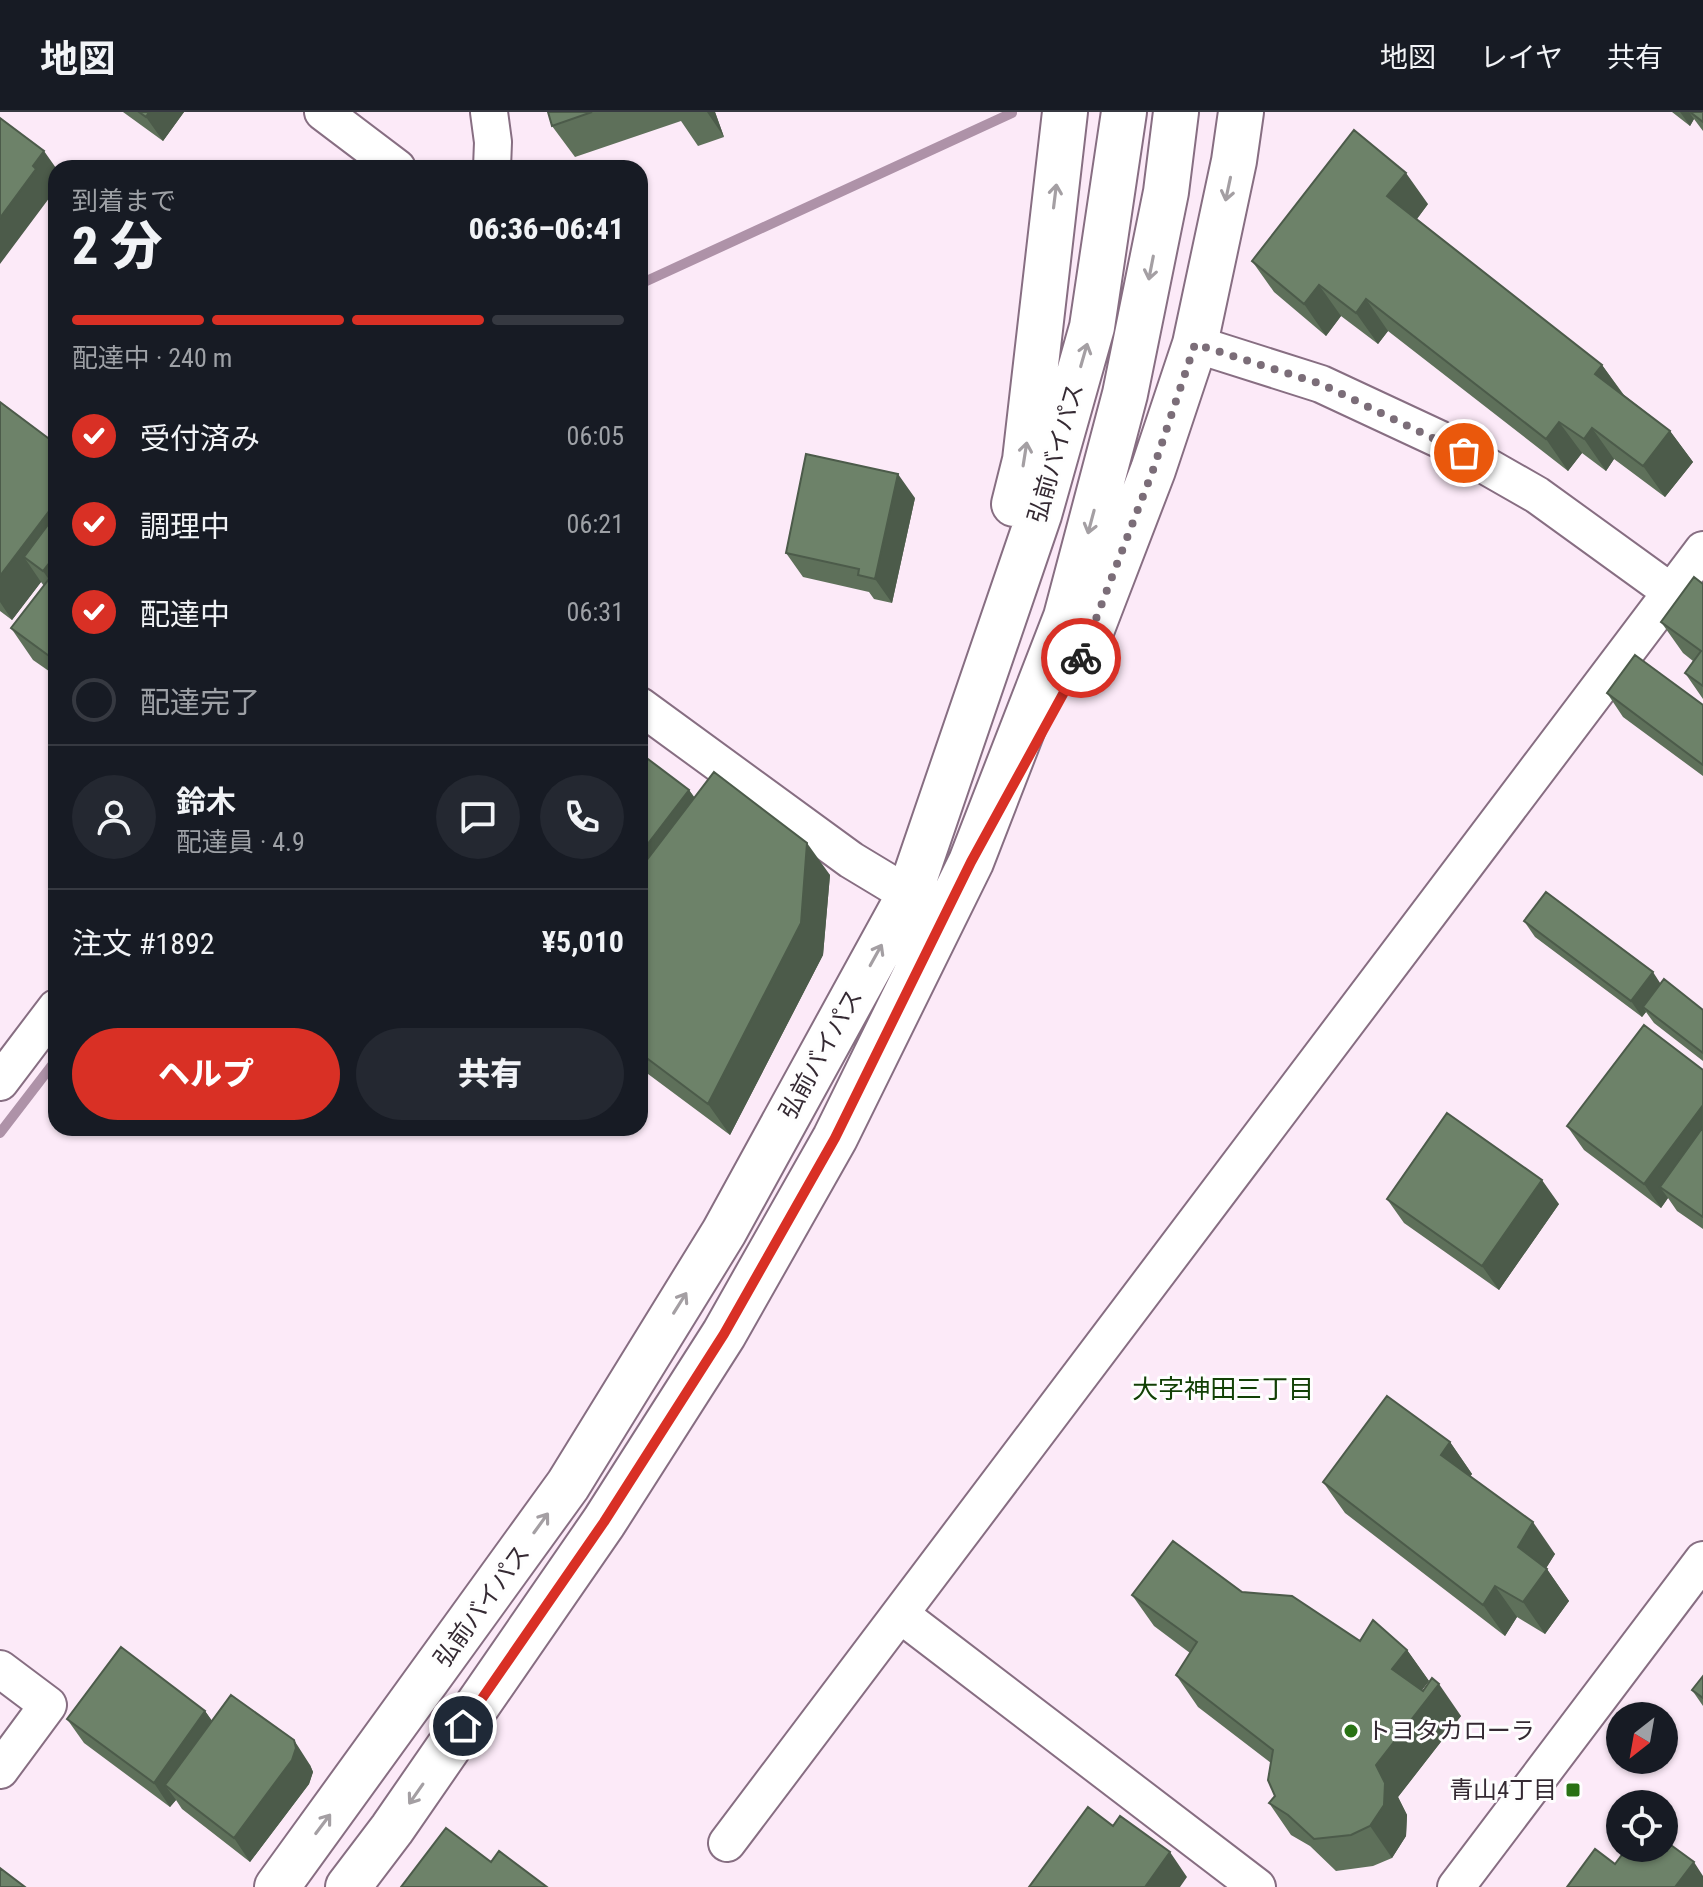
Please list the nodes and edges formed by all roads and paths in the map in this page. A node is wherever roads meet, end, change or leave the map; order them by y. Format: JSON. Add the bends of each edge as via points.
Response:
{"nodes":[{"id":1,"x":323,"y":112,"type":"edge"},
{"id":2,"x":489,"y":112,"type":"edge"},
{"id":3,"x":1065,"y":112,"type":"edge"},
{"id":4,"x":1124,"y":112,"type":"edge"},
{"id":5,"x":1176,"y":112,"type":"edge"},
{"id":6,"x":1241,"y":112,"type":"edge"},
{"id":7,"x":386,"y":160,"type":"edge"},
{"id":8,"x":492,"y":160,"type":"edge"},
{"id":9,"x":1195,"y":344,"type":"junction"},
{"id":10,"x":1703,"y":550,"type":"edge"},
{"id":11,"x":1671,"y":592,"type":"junction"},
{"id":12,"x":648,"y":712,"type":"edge"},
{"id":13,"x":931,"y":828,"type":"junction"},
{"id":14,"x":971,"y":862,"type":"junction"},
{"id":15,"x":909,"y":895,"type":"junction"},
{"id":16,"x":48,"y":1019,"type":"edge"},
{"id":17,"x":0,"y":1082,"type":"edge"},
{"id":18,"x":1703,"y":1560,"type":"edge"},
{"id":19,"x":901,"y":1615,"type":"junction"},
{"id":20,"x":0,"y":1669,"type":"edge"},
{"id":21,"x":0,"y":1770,"type":"edge"},
{"id":22,"x":727,"y":1843,"type":"dead end"},
{"id":23,"x":277,"y":1887,"type":"edge"},
{"id":24,"x":348,"y":1887,"type":"edge"},
{"id":25,"x":1257,"y":1887,"type":"edge"},
{"id":26,"x":1456,"y":1887,"type":"edge"}],
"edges":[{"from":1,"to":7,"type":"street"},
{"from":2,"to":8,"type":"street"},
{"from":13,"to":3,"type":"highway","one_way":true,"via":[[1025,460]]},
{"from":13,"to":4,"type":"highway","name":"弘前バイパス","one_way":true,"via":[[1039,515],[1092,327]]},
{"from":5,"to":14,"type":"highway","name":"弘前バイパス","one_way":true,"via":[[1166,192],[1125,394],[1066,617]]},
{"from":6,"to":9,"type":"highway","one_way":true},
{"from":9,"to":11,"type":"street","via":[[1321,384],[1439,439],[1537,495]]},
{"from":9,"to":14,"type":"highway","via":[[1074,674]]},
{"from":10,"to":11,"type":"street"},
{"from":11,"to":19,"type":"street"},
{"from":12,"to":15,"type":"street","via":[[851,860]]},
{"from":13,"to":15,"type":"highway","name":"弘前バイパス"},
{"from":14,"to":24,"type":"highway","name":"弘前バイパス","one_way":true,"via":[[835,1138],[724,1334],[604,1522]]},
{"from":23,"to":15,"type":"highway","name":"弘前バイパス","one_way":true,"via":[[568,1485],[724,1232]]},
{"from":16,"to":17,"type":"street"},
{"from":18,"to":26,"type":"street"},
{"from":19,"to":22,"type":"street"},
{"from":19,"to":25,"type":"street"},
{"from":20,"to":21,"type":"street","via":[[48,1705]]}]}
